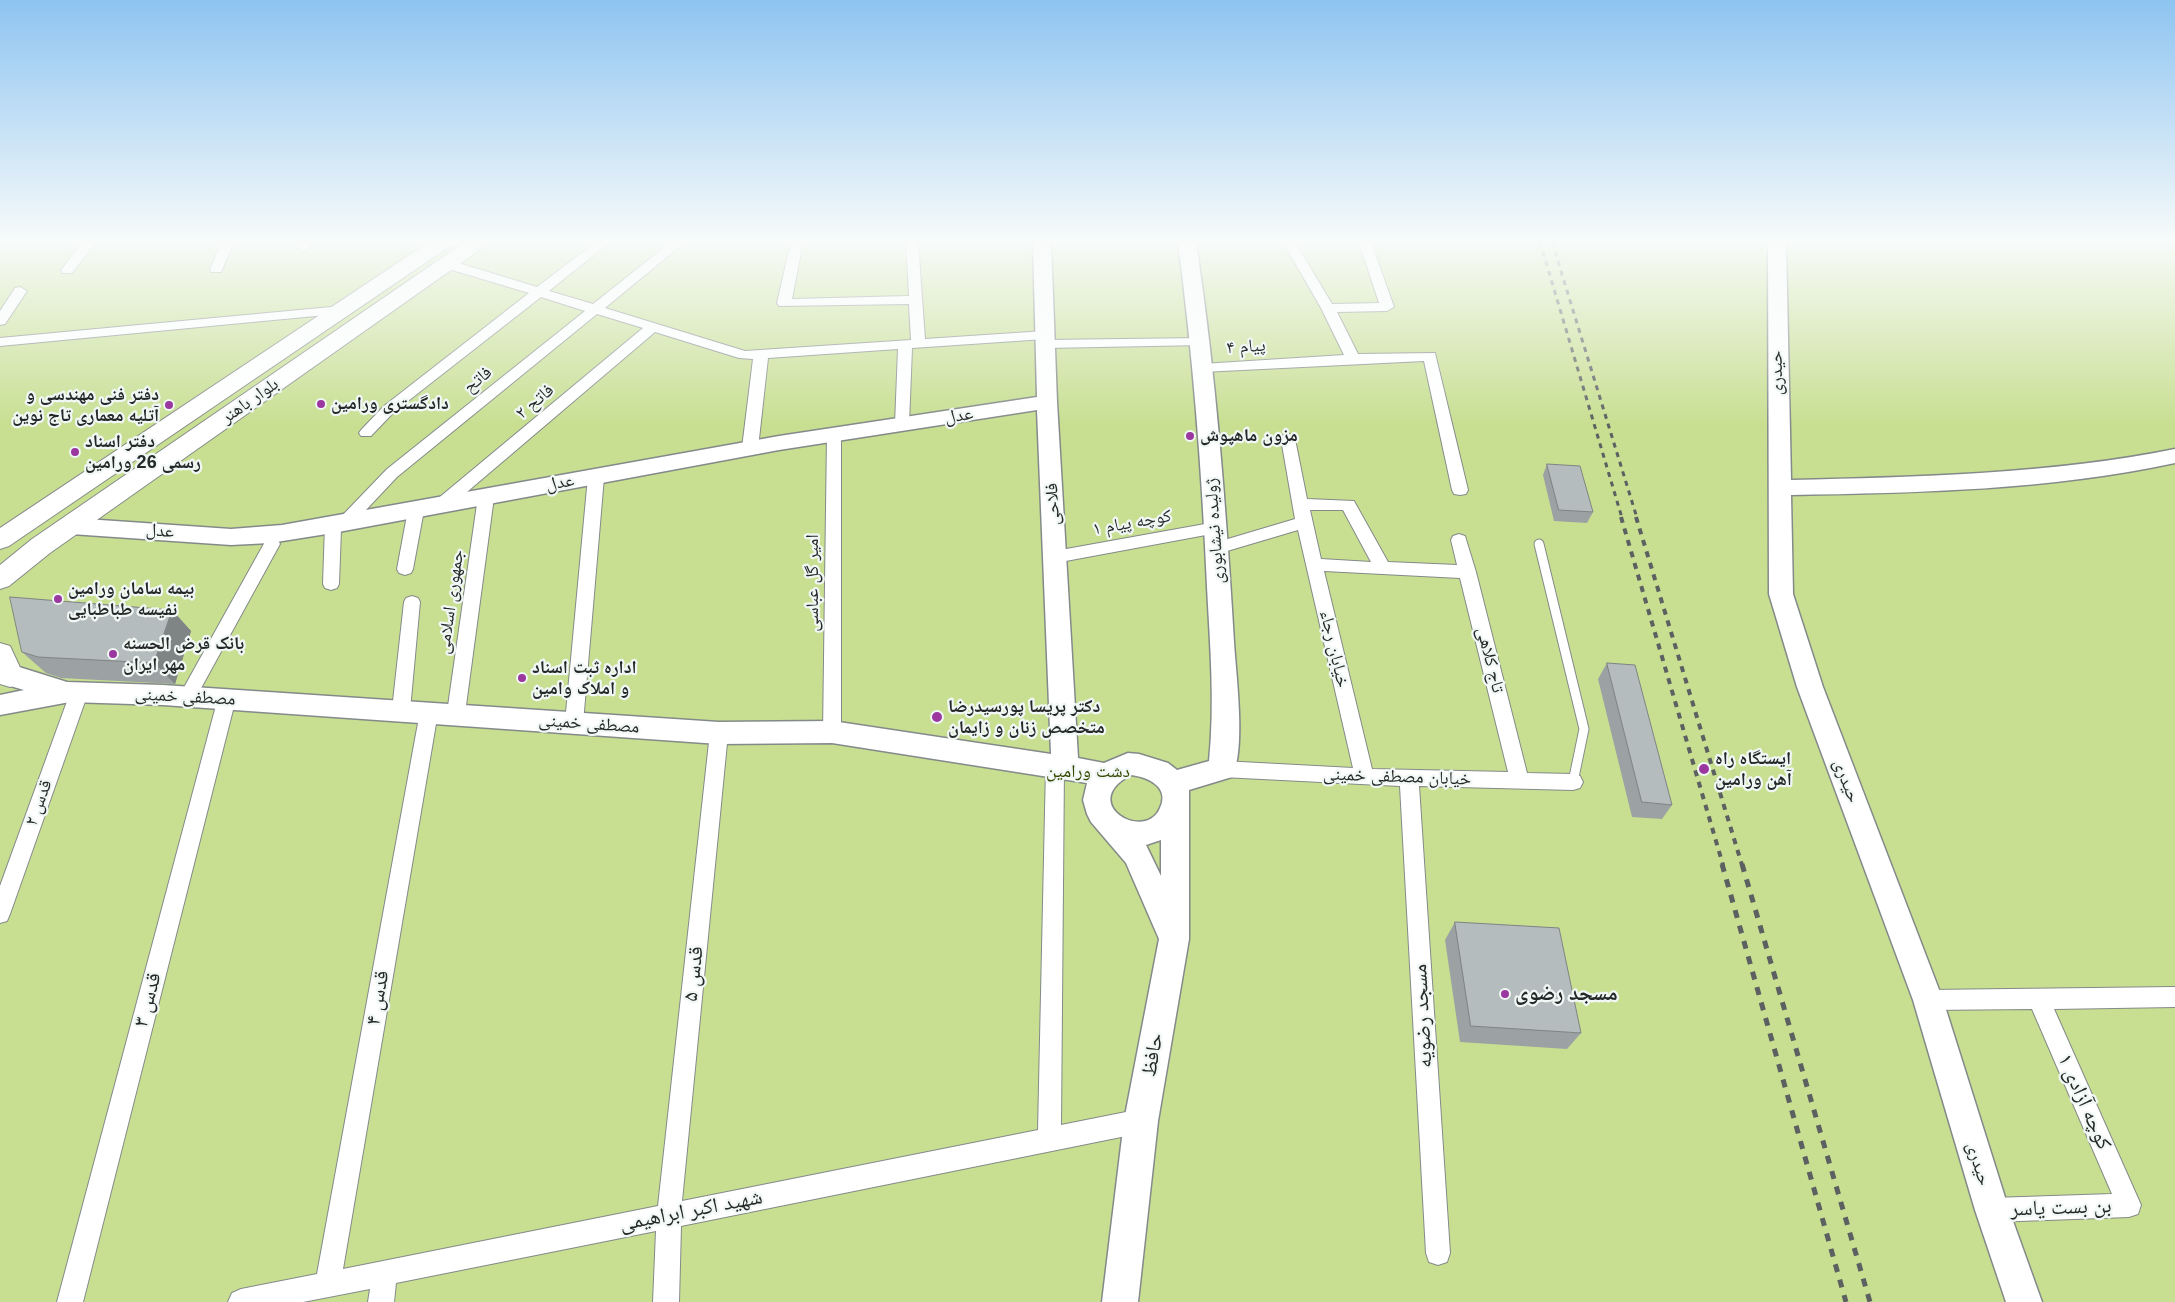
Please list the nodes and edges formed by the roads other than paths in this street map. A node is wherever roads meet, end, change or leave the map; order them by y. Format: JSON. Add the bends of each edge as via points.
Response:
{"nodes":[{"id":1,"x":12,"y":303,"type":"edge"},
{"id":2,"x":353,"y":303,"type":"edge"},
{"id":3,"x":391,"y":303,"type":"edge"},
{"id":4,"x":524,"y":303,"type":"edge"},
{"id":5,"x":573,"y":303,"type":"edge"},
{"id":6,"x":605,"y":303,"type":"edge"},
{"id":7,"x":916,"y":303,"type":"edge"},
{"id":8,"x":1044,"y":303,"type":"edge"},
{"id":9,"x":1195,"y":303,"type":"edge"},
{"id":10,"x":1325,"y":303,"type":"edge"},
{"id":11,"x":1386,"y":303,"type":"edge"},
{"id":12,"x":1777,"y":303,"type":"edge"},
{"id":13,"x":1328,"y":308,"type":"junction"},
{"id":14,"x":342,"y":310,"type":"junction"},
{"id":15,"x":596,"y":310,"type":"junction"},
{"id":16,"x":0,"y":321,"type":"edge"},
{"id":17,"x":653,"y":327,"type":"junction"},
{"id":18,"x":1046,"y":340,"type":"junction"},
{"id":19,"x":0,"y":342,"type":"edge"},
{"id":20,"x":1200,"y":342,"type":"junction"},
{"id":21,"x":912,"y":344,"type":"junction"},
{"id":22,"x":761,"y":354,"type":"junction"},
{"id":23,"x":1353,"y":358,"type":"junction"},
{"id":24,"x":1202,"y":368,"type":"junction"},
{"id":25,"x":1047,"y":402,"type":"junction"},
{"id":26,"x":902,"y":424,"type":"junction"},
{"id":27,"x":366,"y":433,"type":"dead end"},
{"id":28,"x":834,"y":434,"type":"junction"},
{"id":29,"x":1288,"y":439,"type":"dead end"},
{"id":30,"x":750,"y":448,"type":"junction"},
{"id":31,"x":2175,"y":456,"type":"edge"},
{"id":32,"x":596,"y":477,"type":"junction"},
{"id":33,"x":1780,"y":488,"type":"junction"},
{"id":34,"x":1460,"y":490,"type":"dead end"},
{"id":35,"x":486,"y":497,"type":"junction"},
{"id":36,"x":1300,"y":504,"type":"junction"},
{"id":37,"x":440,"y":506,"type":"junction"},
{"id":38,"x":416,"y":510,"type":"junction"},
{"id":39,"x":1304,"y":522,"type":"junction"},
{"id":40,"x":338,"y":524,"type":"junction"},
{"id":41,"x":71,"y":526,"type":"junction"},
{"id":42,"x":1216,"y":538,"type":"junction"},
{"id":43,"x":0,"y":540,"type":"edge"},
{"id":44,"x":1459,"y":540,"type":"dead end"},
{"id":45,"x":272,"y":544,"type":"dead end"},
{"id":46,"x":1539,"y":544,"type":"dead end"},
{"id":47,"x":1055,"y":557,"type":"junction"},
{"id":48,"x":1314,"y":565,"type":"junction"},
{"id":49,"x":1383,"y":568,"type":"junction"},
{"id":50,"x":405,"y":569,"type":"dead end"},
{"id":51,"x":1468,"y":572,"type":"junction"},
{"id":52,"x":1,"y":582,"type":"edge"},
{"id":53,"x":331,"y":584,"type":"dead end"},
{"id":54,"x":412,"y":602,"type":"dead end"},
{"id":55,"x":3,"y":667,"type":"edge"},
{"id":56,"x":74,"y":693,"type":"junction"},
{"id":57,"x":188,"y":696,"type":"junction"},
{"id":58,"x":226,"y":698,"type":"junction"},
{"id":59,"x":0,"y":705,"type":"edge"},
{"id":60,"x":401,"y":710,"type":"junction"},
{"id":61,"x":429,"y":712,"type":"junction"},
{"id":62,"x":456,"y":713,"type":"junction"},
{"id":63,"x":574,"y":723,"type":"junction"},
{"id":64,"x":832,"y":732,"type":"junction"},
{"id":65,"x":719,"y":733,"type":"junction"},
{"id":66,"x":1060,"y":766,"type":"junction"},
{"id":67,"x":1222,"y":769,"type":"junction"},
{"id":68,"x":1105,"y":775,"type":"junction"},
{"id":69,"x":1364,"y":777,"type":"junction"},
{"id":70,"x":1409,"y":778,"type":"junction"},
{"id":71,"x":1520,"y":780,"type":"junction"},
{"id":72,"x":1573,"y":782,"type":"joint"},
{"id":73,"x":1174,"y":795,"type":"junction"},
{"id":74,"x":1115,"y":828,"type":"junction"},
{"id":75,"x":0,"y":914,"type":"edge"},
{"id":76,"x":1174,"y":939,"type":"junction"},
{"id":77,"x":2175,"y":996,"type":"edge"},
{"id":78,"x":2038,"y":998,"type":"junction"},
{"id":79,"x":1928,"y":1000,"type":"junction"},
{"id":80,"x":1141,"y":1121,"type":"junction"},
{"id":81,"x":1049,"y":1139,"type":"junction"},
{"id":82,"x":2129,"y":1205,"type":"joint"},
{"id":83,"x":1992,"y":1210,"type":"junction"},
{"id":84,"x":669,"y":1215,"type":"junction"},
{"id":85,"x":1438,"y":1253,"type":"dead end"},
{"id":86,"x":384,"y":1274,"type":"junction"},
{"id":87,"x":328,"y":1285,"type":"junction"},
{"id":88,"x":70,"y":1302,"type":"edge"},
{"id":89,"x":241,"y":1302,"type":"edge"},
{"id":90,"x":381,"y":1302,"type":"edge"},
{"id":91,"x":666,"y":1302,"type":"edge"},
{"id":92,"x":1120,"y":1302,"type":"edge"},
{"id":93,"x":2024,"y":1302,"type":"edge"}],
"edges":[{"from":1,"to":16,"type":"street"},
{"from":2,"to":14,"type":"main road","name":"بلوار باهنر"},
{"from":3,"to":41,"type":"main road","name":"بلوار باهنر"},
{"from":4,"to":27,"type":"street","via":[[389,409]]},
{"from":5,"to":15,"type":"street"},
{"from":6,"to":15,"type":"street","name":"فاتح"},
{"from":7,"to":21,"type":"street"},
{"from":8,"to":18,"type":"main road","name":"فلاحی"},
{"from":9,"to":20,"type":"main road","name":"ژولیده نیشابوری"},
{"from":10,"to":13,"type":"street"},
{"from":11,"to":13,"type":"street","via":[[1387,307]]},
{"from":12,"to":33,"type":"main road","name":"حیدری"},
{"from":13,"to":23,"type":"street"},
{"from":14,"to":19,"type":"street"},
{"from":14,"to":43,"type":"main road","name":"بلوار باهنر"},
{"from":15,"to":17,"type":"street"},
{"from":15,"to":40,"type":"street","name":"فاتح","via":[[392,474]]},
{"from":17,"to":22,"type":"street","via":[[744,355]]},
{"from":17,"to":37,"type":"street","name":"فاتح ۲"},
{"from":18,"to":20,"type":"street"},
{"from":18,"to":21,"type":"street"},
{"from":18,"to":25,"type":"main road","name":"فلاحی"},
{"from":20,"to":24,"type":"main road","name":"ژولیده نیشابوری"},
{"from":21,"to":22,"type":"street"},
{"from":21,"to":26,"type":"street"},
{"from":22,"to":30,"type":"street"},
{"from":23,"to":24,"type":"street","name":"پیام ۴"},
{"from":23,"to":34,"type":"street","name":"پیام ۴","via":[[1430,356]]},
{"from":24,"to":42,"type":"main road","name":"ژولیده نیشابوری"},
{"from":25,"to":26,"type":"main road","name":"عدل"},
{"from":25,"to":47,"type":"main road","name":"فلاحی"},
{"from":26,"to":28,"type":"main road","name":"عدل"},
{"from":28,"to":30,"type":"main road","name":"عدل"},
{"from":28,"to":64,"type":"street","name":"امیر گل عباسی"},
{"from":29,"to":36,"type":"street","name":"خیابان رجاء"},
{"from":30,"to":32,"type":"main road","name":"عدل"},
{"from":31,"to":33,"type":"main road","via":[[2150,462],[2031,476],[1917,485]]},
{"from":32,"to":35,"type":"main road","name":"عدل"},
{"from":32,"to":63,"type":"street"},
{"from":33,"to":79,"type":"main road","name":"حیدری","via":[[1780,594],[1810,687]]},
{"from":35,"to":37,"type":"main road","name":"عدل"},
{"from":35,"to":62,"type":"street","name":"جمهوری اسلامی"},
{"from":36,"to":39,"type":"street","name":"خیابان رجاء"},
{"from":36,"to":49,"type":"street","via":[[1348,505]]},
{"from":37,"to":38,"type":"main road","name":"عدل"},
{"from":38,"to":40,"type":"main road","name":"عدل"},
{"from":38,"to":50,"type":"street"},
{"from":39,"to":42,"type":"street","name":"کوچه پیام ۱"},
{"from":39,"to":48,"type":"street","name":"خیابان رجاء"},
{"from":40,"to":41,"type":"main road","name":"عدل","via":[[232,537],[111,526]]},
{"from":40,"to":53,"type":"street"},
{"from":41,"to":52,"type":"main road","name":"بلوار باهنر"},
{"from":42,"to":47,"type":"street","name":"کوچه پیام ۱"},
{"from":42,"to":67,"type":"main road","name":"ژولیده نیشابوری","via":[[1226,722]]},
{"from":44,"to":51,"type":"street","name":"تاج کلاهی"},
{"from":45,"to":57,"type":"street"},
{"from":46,"to":72,"type":"lane","via":[[1584,729]]},
{"from":47,"to":66,"type":"main road","name":"فلاحی"},
{"from":48,"to":49,"type":"street"},
{"from":48,"to":69,"type":"street","name":"خیابان رجاء"},
{"from":49,"to":51,"type":"street"},
{"from":51,"to":71,"type":"street","name":"تاج کلاهی"},
{"from":54,"to":60,"type":"street"},
{"from":55,"to":56,"type":"main road"},
{"from":56,"to":57,"type":"main road","name":"مصطفی خمینی"},
{"from":56,"to":59,"type":"main road"},
{"from":56,"to":75,"type":"street","name":"قدس ۲"},
{"from":57,"to":58,"type":"main road","name":"مصطفی خمینی"},
{"from":58,"to":60,"type":"main road","name":"مصطفی خمینی"},
{"from":58,"to":88,"type":"street","name":"قدس ۳"},
{"from":60,"to":61,"type":"main road","name":"مصطفی خمینی"},
{"from":61,"to":62,"type":"main road","name":"مصطفی خمینی"},
{"from":61,"to":87,"type":"street","name":"قدس ۴"},
{"from":62,"to":63,"type":"main road","name":"مصطفی خمینی"},
{"from":63,"to":65,"type":"main road","name":"مصطفی خمینی"},
{"from":64,"to":65,"type":"main road","name":"مصطفی خمینی"},
{"from":64,"to":66,"type":"main road","name":"مصطفی خمینی"},
{"from":65,"to":84,"type":"street","name":"قدس ۵"},
{"from":66,"to":68,"type":"main road","name":"مصطفی خمینی"},
{"from":66,"to":81,"type":"street"},
{"from":67,"to":69,"type":"street","name":"خیابان مصطفی خمینی"},
{"from":67,"to":73,"type":"main road"},
{"from":68,"to":73,"type":"main road","via":[[1128,764],[1153,767],[1164,774]]},
{"from":68,"to":74,"type":"main road","via":[[1095,796],[1097,809]]},
{"from":69,"to":70,"type":"street","name":"خیابان مصطفی خمینی"},
{"from":70,"to":71,"type":"street","name":"خیابان مصطفی خمینی"},
{"from":70,"to":85,"type":"street","name":"مسجد رضویه"},
{"from":71,"to":72,"type":"street","name":"خیابان مصطفی خمینی"},
{"from":73,"to":74,"type":"main road","via":[[1167,822],[1152,832],[1133,833]]},
{"from":73,"to":76,"type":"main road","name":"حافظ"},
{"from":74,"to":76,"type":"main road","via":[[1138,855]]},
{"from":76,"to":80,"type":"main road","name":"حافظ"},
{"from":77,"to":78,"type":"street"},
{"from":78,"to":79,"type":"street"},
{"from":78,"to":82,"type":"street","name":"کوچه آزادی ۱"},
{"from":79,"to":83,"type":"main road","name":"حیدری"},
{"from":80,"to":81,"type":"street","name":"شهید اکبر ابراهیمی"},
{"from":80,"to":92,"type":"main road","name":"حافظ"},
{"from":81,"to":84,"type":"street","name":"شهید اکبر ابراهیمی"},
{"from":82,"to":83,"type":"street","name":"بن بست یاسر"},
{"from":83,"to":93,"type":"main road","name":"حیدری"},
{"from":84,"to":86,"type":"street","name":"شهید اکبر ابراهیمی"},
{"from":84,"to":91,"type":"street","name":"قدس ۵"},
{"from":86,"to":87,"type":"street","name":"شهید اکبر ابراهیمی"},
{"from":86,"to":90,"type":"street"},
{"from":87,"to":89,"type":"street","name":"شهید اکبر ابراهیمی"}]}
